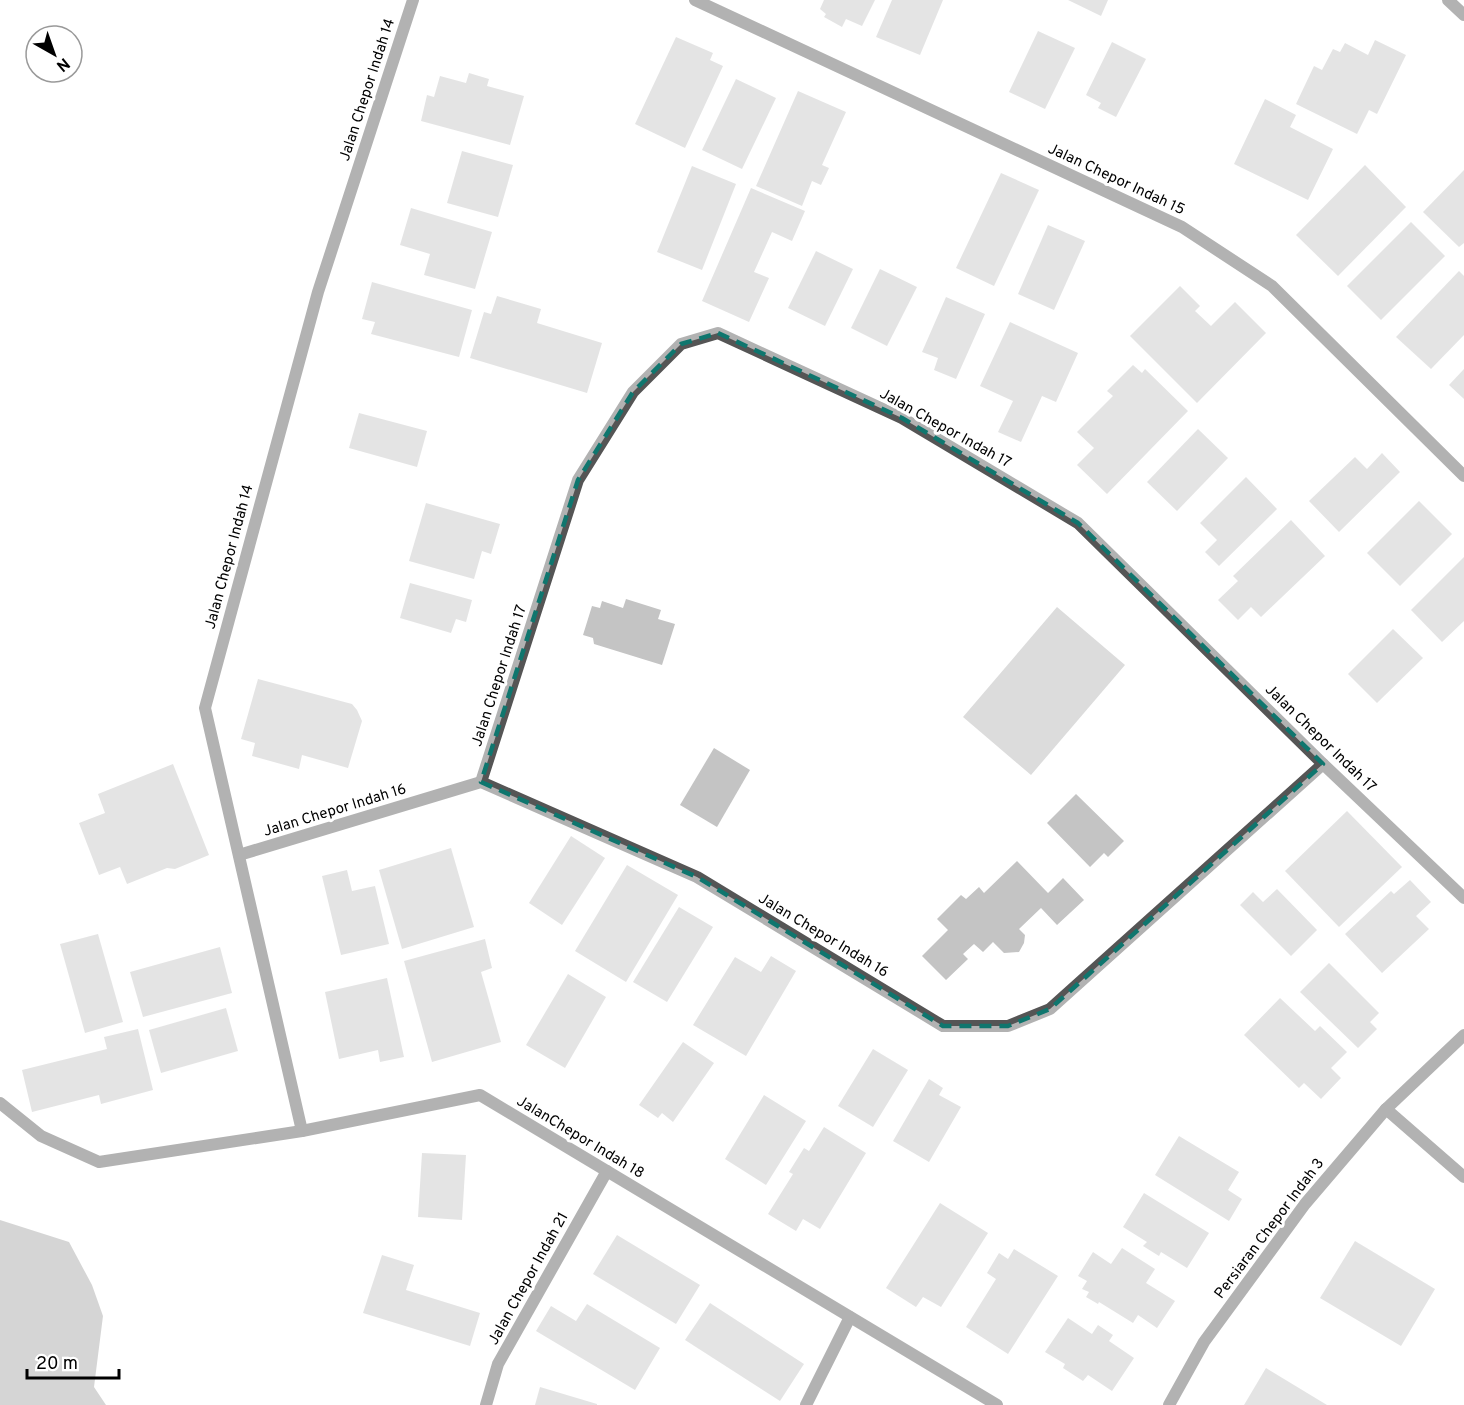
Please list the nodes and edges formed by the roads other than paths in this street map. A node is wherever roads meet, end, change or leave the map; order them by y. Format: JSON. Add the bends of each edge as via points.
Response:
{"nodes":[{"id":1,"x":413,"y":0,"type":"edge"},
{"id":2,"x":695,"y":0,"type":"edge"},
{"id":3,"x":1448,"y":0,"type":"edge"},
{"id":4,"x":1464,"y":15,"type":"edge"},
{"id":5,"x":1464,"y":476,"type":"edge"},
{"id":6,"x":1323,"y":764,"type":"junction"},
{"id":7,"x":481,"y":782,"type":"junction"},
{"id":8,"x":238,"y":855,"type":"junction"},
{"id":9,"x":1464,"y":898,"type":"edge"},
{"id":10,"x":1464,"y":1035,"type":"edge"},
{"id":11,"x":0,"y":1102,"type":"edge"},
{"id":12,"x":1386,"y":1109,"type":"junction"},
{"id":13,"x":302,"y":1131,"type":"junction"},
{"id":14,"x":607,"y":1171,"type":"junction"},
{"id":15,"x":1464,"y":1177,"type":"edge"},
{"id":16,"x":850,"y":1317,"type":"junction"},
{"id":17,"x":486,"y":1405,"type":"edge"},
{"id":18,"x":806,"y":1405,"type":"edge"},
{"id":19,"x":997,"y":1405,"type":"edge"},
{"id":20,"x":1169,"y":1405,"type":"edge"}],
"edges":[{"from":1,"to":8,"type":"street","name":"Jalan Chepor Indah 14","via":[[318,292],[205,708]]},
{"from":2,"to":5,"type":"street","name":"Jalan Chepor Indah 15","via":[[1182,227],[1272,286]]},
{"from":3,"to":4,"type":"street"},
{"from":6,"to":7,"type":"street","name":"Jalan Chepor Indah 16","via":[[1050,1009],[1008,1026],[943,1026],[697,878]]},
{"from":6,"to":7,"type":"street","name":"Jalan Chepor Indah 17","via":[[1078,523],[902,418],[718,333],[681,344],[633,392],[578,480]]},
{"from":6,"to":9,"type":"street","name":"Jalan Chepor Indah 17"},
{"from":7,"to":8,"type":"street","name":"Jalan Chepor Indah 16"},
{"from":8,"to":13,"type":"street","name":"Jalan Chepor Indah 14"},
{"from":10,"to":12,"type":"street","name":"Persiaran Chepor Indah 3"},
{"from":11,"to":13,"type":"street","name":"JalanChepor Indah 18","via":[[41,1136],[99,1162]]},
{"from":12,"to":15,"type":"street"},
{"from":12,"to":20,"type":"street","name":"Persiaran Chepor Indah 3","via":[[1305,1204],[1204,1342]]},
{"from":13,"to":14,"type":"street","name":"JalanChepor Indah 18","via":[[480,1095]]},
{"from":14,"to":16,"type":"street","name":"JalanChepor Indah 18"},
{"from":14,"to":17,"type":"street","name":"Jalan Chepor Indah 21","via":[[498,1364]]},
{"from":16,"to":18,"type":"street"},
{"from":16,"to":19,"type":"street","name":"JalanChepor Indah 18"}]}
